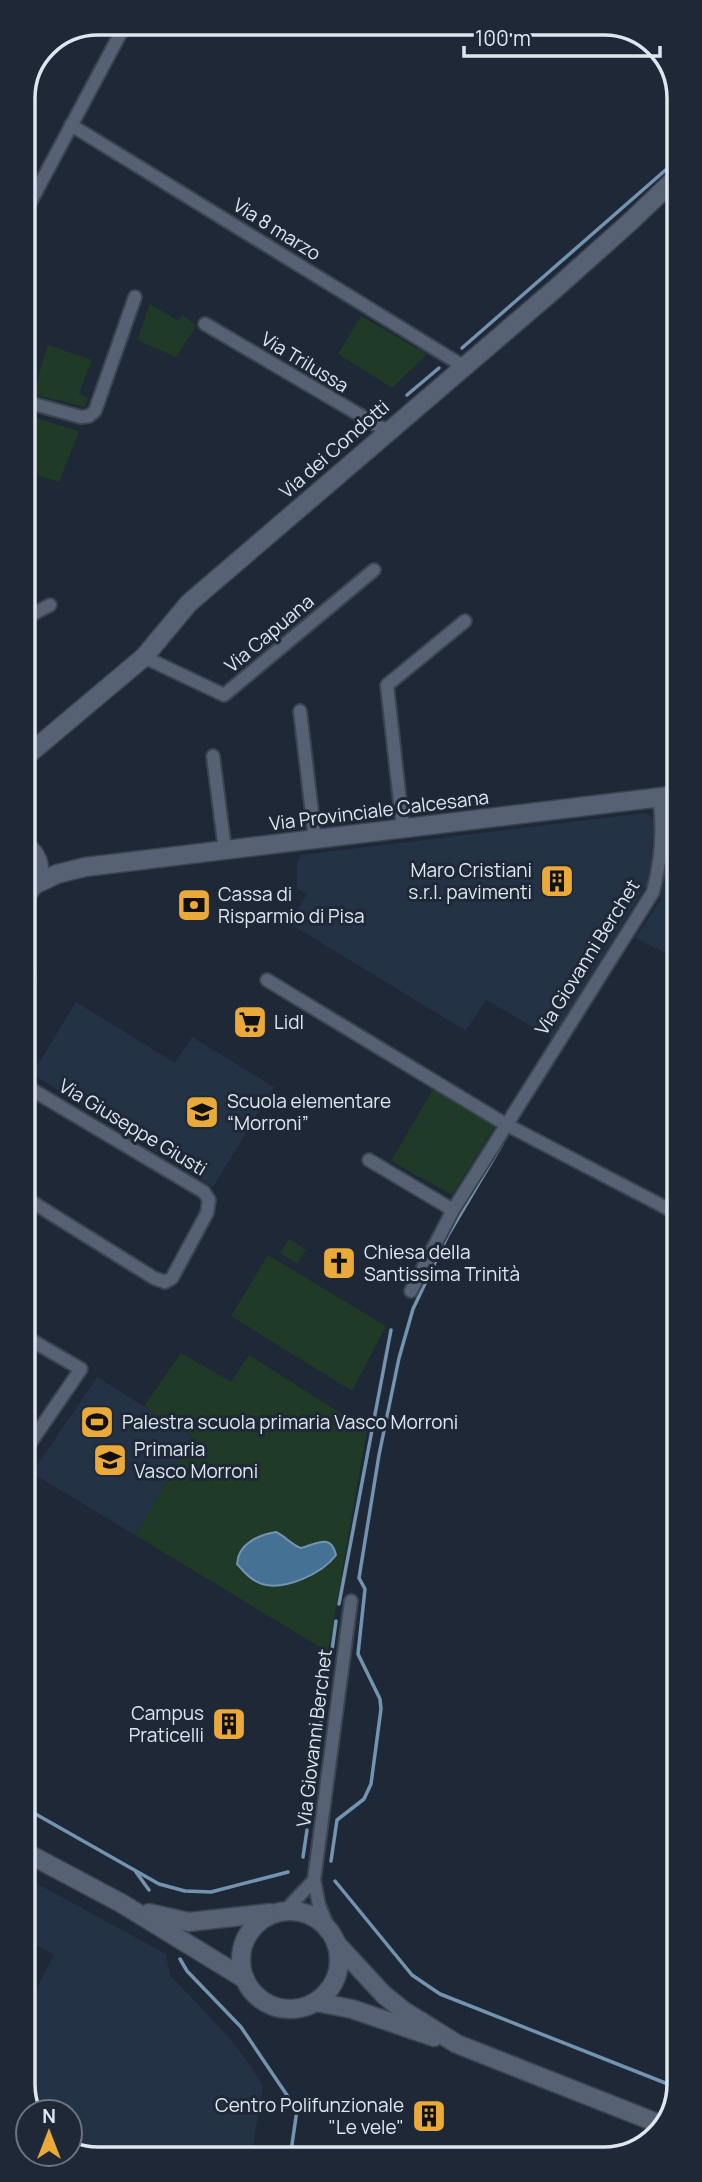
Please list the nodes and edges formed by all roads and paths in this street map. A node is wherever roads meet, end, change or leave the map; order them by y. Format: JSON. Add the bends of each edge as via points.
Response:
{"nodes":[{"id":1,"x":120,"y":35,"type":"edge"},
{"id":2,"x":71,"y":125,"type":"junction"},
{"id":3,"x":667,"y":187,"type":"edge"},
{"id":4,"x":35,"y":193,"type":"edge"},
{"id":5,"x":135,"y":297,"type":"dead end"},
{"id":6,"x":205,"y":324,"type":"dead end"},
{"id":7,"x":463,"y":366,"type":"junction"},
{"id":8,"x":35,"y":404,"type":"edge"},
{"id":9,"x":387,"y":431,"type":"junction"},
{"id":10,"x":374,"y":570,"type":"dead end"},
{"id":11,"x":50,"y":605,"type":"dead end"},
{"id":12,"x":35,"y":613,"type":"edge"},
{"id":13,"x":465,"y":621,"type":"dead end"},
{"id":14,"x":144,"y":657,"type":"junction"},
{"id":15,"x":300,"y":711,"type":"dead end"},
{"id":16,"x":35,"y":749,"type":"edge"},
{"id":17,"x":213,"y":755,"type":"dead end"},
{"id":18,"x":667,"y":796,"type":"edge"},
{"id":19,"x":667,"y":801,"type":"edge"},
{"id":20,"x":403,"y":829,"type":"junction"},
{"id":21,"x":315,"y":839,"type":"junction"},
{"id":22,"x":225,"y":850,"type":"junction"},
{"id":23,"x":35,"y":853,"type":"edge"},
{"id":24,"x":35,"y":861,"type":"edge"},
{"id":25,"x":85,"y":867,"type":"junction"},
{"id":26,"x":35,"y":881,"type":"edge"},
{"id":27,"x":35,"y":888,"type":"edge"},
{"id":28,"x":267,"y":980,"type":"dead end"},
{"id":29,"x":35,"y":1091,"type":"edge"},
{"id":30,"x":505,"y":1124,"type":"junction"},
{"id":31,"x":369,"y":1160,"type":"dead end"},
{"id":32,"x":35,"y":1203,"type":"edge"},
{"id":33,"x":667,"y":1208,"type":"edge"},
{"id":34,"x":453,"y":1210,"type":"junction"},
{"id":35,"x":411,"y":1291,"type":"dead end"},
{"id":36,"x":35,"y":1342,"type":"edge"},
{"id":37,"x":35,"y":1437,"type":"edge"},
{"id":38,"x":351,"y":1601,"type":"dead end"},
{"id":39,"x":35,"y":1857,"type":"edge"},
{"id":40,"x":314,"y":1880,"type":"junction"},
{"id":41,"x":121,"y":1903,"type":"junction"},
{"id":42,"x":283,"y":1912,"type":"junction"},
{"id":43,"x":333,"y":1936,"type":"junction"},
{"id":44,"x":245,"y":1979,"type":"junction"},
{"id":45,"x":316,"y":2002,"type":"junction"},
{"id":46,"x":457,"y":2044,"type":"junction"},
{"id":47,"x":654,"y":2122,"type":"edge"}],
"edges":[{"from":1,"to":2,"type":"street"},
{"from":2,"to":4,"type":"street"},
{"from":2,"to":7,"type":"street","name":"Via 8 marzo"},
{"from":3,"to":7,"type":"main road","name":"Via dei Condotti"},
{"from":5,"to":8,"type":"street","via":[[94,411],[81,417]]},
{"from":6,"to":9,"type":"street","name":"Via Trilussa"},
{"from":7,"to":9,"type":"main road","name":"Via dei Condotti"},
{"from":9,"to":14,"type":"main road","name":"Via dei Condotti","via":[[189,603]]},
{"from":10,"to":14,"type":"street","name":"Via Capuana","via":[[224,695]]},
{"from":11,"to":12,"type":"street"},
{"from":13,"to":20,"type":"street","via":[[387,685]]},
{"from":14,"to":16,"type":"main road","name":"Via dei Condotti"},
{"from":15,"to":21,"type":"street"},
{"from":17,"to":22,"type":"street"},
{"from":18,"to":20,"type":"main road","name":"Via Provinciale Calcesana"},
{"from":19,"to":30,"type":"street","name":"Via Giovanni Berchet","via":[[653,892]]},
{"from":20,"to":21,"type":"main road","name":"Via Provinciale Calcesana"},
{"from":21,"to":22,"type":"main road","name":"Via Provinciale Calcesana"},
{"from":22,"to":25,"type":"main road","name":"Via Provinciale Calcesana"},
{"from":23,"to":25,"type":"main road","name":"Via Provinciale Calcesana","via":[[52,865]]},
{"from":24,"to":26,"type":"main road","via":[[40,870]]},
{"from":25,"to":27,"type":"main road","name":"Via Provinciale Calcesana","via":[[57,874]]},
{"from":28,"to":30,"type":"street"},
{"from":29,"to":32,"type":"street","name":"Via Giuseppe Giusti","via":[[207,1196],[209,1204],[172,1278],[165,1282]]},
{"from":30,"to":33,"type":"street"},
{"from":30,"to":34,"type":"street","name":"Via Giovanni Berchet"},
{"from":31,"to":34,"type":"street"},
{"from":34,"to":35,"type":"street","name":"Via Giovanni Berchet"},
{"from":36,"to":37,"type":"street","via":[[81,1369]]},
{"from":38,"to":40,"type":"street","name":"Via Giovanni Berchet"},
{"from":39,"to":41,"type":"main road"},
{"from":40,"to":42,"type":"street"},
{"from":40,"to":43,"type":"street","name":"Via Giovanni Berchet"},
{"from":41,"to":42,"type":"main road","via":[[188,1922]]},
{"from":41,"to":44,"type":"main road"},
{"from":42,"to":43,"type":"main road","via":[[311,1916]]},
{"from":42,"to":44,"type":"main road","via":[[258,1923],[246,1937],[241,1957]]},
{"from":43,"to":45,"type":"main road","via":[[339,1956],[337,1976]]},
{"from":43,"to":46,"type":"main road","via":[[384,1995]]},
{"from":44,"to":45,"type":"main road","via":[[259,1998],[276,2007],[297,2009]]},
{"from":45,"to":46,"type":"main road"},
{"from":46,"to":47,"type":"main road"}]}
